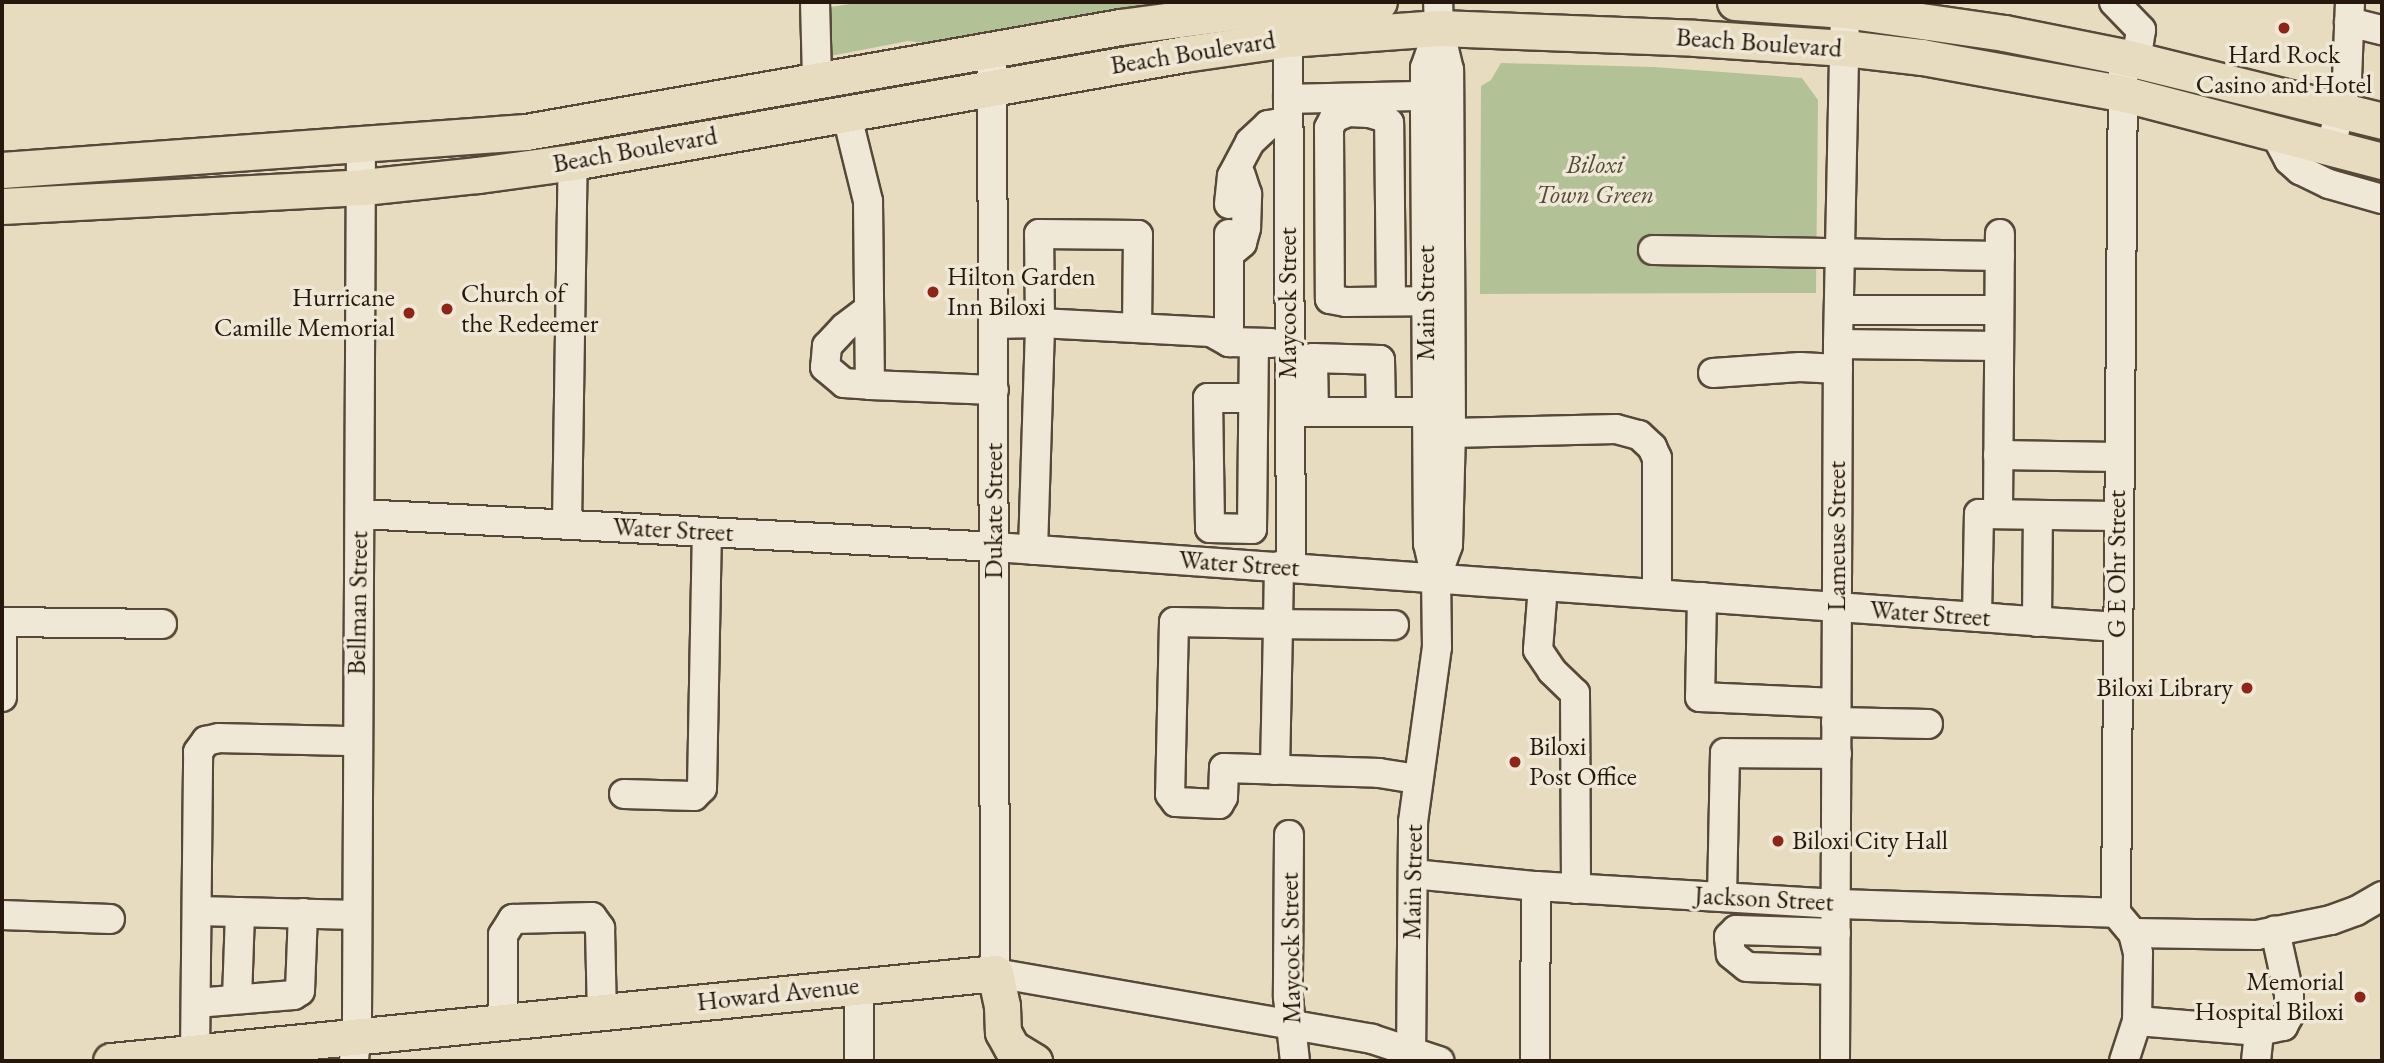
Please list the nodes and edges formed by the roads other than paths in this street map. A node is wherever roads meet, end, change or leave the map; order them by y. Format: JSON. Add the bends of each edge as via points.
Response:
{"nodes":[{"id":1,"x":815,"y":2,"type":"edge"},
{"id":2,"x":1379,"y":2,"type":"edge"},
{"id":3,"x":1735,"y":2,"type":"edge"},
{"id":4,"x":2114,"y":2,"type":"edge"},
{"id":5,"x":1845,"y":6,"type":"edge"},
{"id":6,"x":2350,"y":12,"type":"edge"},
{"id":7,"x":1439,"y":15,"type":"edge"},
{"id":8,"x":2382,"y":30,"type":"edge"},
{"id":9,"x":1288,"y":38,"type":"junction"},
{"id":10,"x":992,"y":48,"type":"junction"},
{"id":11,"x":1845,"y":48,"type":"junction"},
{"id":12,"x":2130,"y":58,"type":"junction"},
{"id":13,"x":817,"y":81,"type":"junction"},
{"id":14,"x":994,"y":86,"type":"junction"},
{"id":15,"x":2121,"y":93,"type":"junction"},
{"id":16,"x":1425,"y":96,"type":"junction"},
{"id":17,"x":1334,"y":108,"type":"junction"},
{"id":18,"x":2341,"y":109,"type":"junction"},
{"id":19,"x":1288,"y":110,"type":"junction"},
{"id":20,"x":846,"y":112,"type":"junction"},
{"id":21,"x":2382,"y":121,"type":"edge"},
{"id":22,"x":361,"y":145,"type":"junction"},
{"id":23,"x":2281,"y":146,"type":"junction"},
{"id":24,"x":2331,"y":147,"type":"junction"},
{"id":25,"x":2382,"y":160,"type":"edge"},
{"id":26,"x":573,"y":162,"type":"junction"},
{"id":27,"x":1236,"y":167,"type":"junction"},
{"id":28,"x":2,"y":170,"type":"edge"},
{"id":29,"x":363,"y":187,"type":"junction"},
{"id":30,"x":2369,"y":196,"type":"edge"},
{"id":31,"x":1229,"y":204,"type":"dead end"},
{"id":32,"x":2,"y":206,"type":"edge"},
{"id":33,"x":1653,"y":250,"type":"dead end"},
{"id":34,"x":1839,"y":252,"type":"junction"},
{"id":35,"x":1330,"y":299,"type":"junction"},
{"id":36,"x":1391,"y":301,"type":"junction"},
{"id":37,"x":1438,"y":301,"type":"junction"},
{"id":38,"x":1287,"y":302,"type":"junction"},
{"id":39,"x":869,"y":309,"type":"junction"},
{"id":40,"x":1839,"y":310,"type":"junction"},
{"id":41,"x":1999,"y":310,"type":"junction"},
{"id":42,"x":1040,"y":323,"type":"junction"},
{"id":43,"x":993,"y":324,"type":"junction"},
{"id":44,"x":1137,"y":327,"type":"junction"},
{"id":45,"x":1241,"y":342,"type":"junction"},
{"id":46,"x":1288,"y":344,"type":"junction"},
{"id":47,"x":1999,"y":346,"type":"junction"},
{"id":48,"x":1838,"y":356,"type":"junction"},
{"id":49,"x":1713,"y":373,"type":"dead end"},
{"id":50,"x":870,"y":385,"type":"junction"},
{"id":51,"x":994,"y":390,"type":"junction"},
{"id":52,"x":1253,"y":398,"type":"junction"},
{"id":53,"x":1301,"y":412,"type":"junction"},
{"id":54,"x":1381,"y":412,"type":"junction"},
{"id":55,"x":1426,"y":412,"type":"junction"},
{"id":56,"x":1451,"y":433,"type":"junction"},
{"id":57,"x":1998,"y":455,"type":"junction"},
{"id":58,"x":2118,"y":457,"type":"junction"},
{"id":59,"x":360,"y":514,"type":"junction"},
{"id":60,"x":1998,"y":514,"type":"junction"},
{"id":61,"x":2038,"y":515,"type":"junction"},
{"id":62,"x":2118,"y":516,"type":"junction"},
{"id":63,"x":567,"y":524,"type":"junction"},
{"id":64,"x":1210,"y":528,"type":"junction"},
{"id":65,"x":707,"y":532,"type":"junction"},
{"id":66,"x":995,"y":547,"type":"junction"},
{"id":67,"x":1033,"y":550,"type":"junction"},
{"id":68,"x":1209,"y":562,"type":"junction"},
{"id":69,"x":1285,"y":567,"type":"junction"},
{"id":70,"x":1436,"y":578,"type":"junction"},
{"id":71,"x":1543,"y":586,"type":"junction"},
{"id":72,"x":1657,"y":594,"type":"junction"},
{"id":73,"x":1702,"y":597,"type":"junction"},
{"id":74,"x":1836,"y":607,"type":"junction"},
{"id":75,"x":1977,"y":617,"type":"junction"},
{"id":76,"x":2,"y":622,"type":"edge"},
{"id":77,"x":2037,"y":622,"type":"junction"},
{"id":78,"x":162,"y":624,"type":"dead end"},
{"id":79,"x":1278,"y":624,"type":"junction"},
{"id":80,"x":1394,"y":625,"type":"dead end"},
{"id":81,"x":2117,"y":627,"type":"junction"},
{"id":82,"x":2,"y":697,"type":"edge"},
{"id":83,"x":1836,"y":712,"type":"junction"},
{"id":84,"x":1927,"y":724,"type":"dead end"},
{"id":85,"x":356,"y":741,"type":"junction"},
{"id":86,"x":1837,"y":754,"type":"junction"},
{"id":87,"x":1275,"y":770,"type":"junction"},
{"id":88,"x":1418,"y":779,"type":"junction"},
{"id":89,"x":624,"y":794,"type":"dead end"},
{"id":90,"x":1289,"y":835,"type":"dead end"},
{"id":91,"x":1413,"y":874,"type":"junction"},
{"id":92,"x":1536,"y":886,"type":"junction"},
{"id":93,"x":1576,"y":889,"type":"junction"},
{"id":94,"x":2382,"y":896,"type":"edge"},
{"id":95,"x":1722,"y":897,"type":"junction"},
{"id":96,"x":1837,"y":904,"type":"junction"},
{"id":97,"x":197,"y":911,"type":"junction"},
{"id":98,"x":240,"y":912,"type":"junction"},
{"id":99,"x":303,"y":913,"type":"junction"},
{"id":100,"x":2,"y":915,"type":"edge"},
{"id":101,"x":357,"y":915,"type":"junction"},
{"id":102,"x":110,"y":919,"type":"dead end"},
{"id":103,"x":2124,"y":923,"type":"junction"},
{"id":104,"x":2275,"y":931,"type":"junction"},
{"id":105,"x":1836,"y":933,"type":"junction"},
{"id":106,"x":1835,"y":970,"type":"junction"},
{"id":107,"x":995,"y":973,"type":"junction"},
{"id":108,"x":859,"y":985,"type":"junction"},
{"id":109,"x":237,"y":999,"type":"junction"},
{"id":110,"x":196,"y":1003,"type":"junction"},
{"id":111,"x":602,"y":1013,"type":"junction"},
{"id":112,"x":2137,"y":1021,"type":"junction"},
{"id":113,"x":503,"y":1022,"type":"junction"},
{"id":114,"x":1292,"y":1024,"type":"junction"},
{"id":115,"x":2259,"y":1031,"type":"junction"},
{"id":116,"x":354,"y":1050,"type":"edge"},
{"id":117,"x":195,"y":1054,"type":"junction"},
{"id":118,"x":1411,"y":1057,"type":"edge"},
{"id":119,"x":111,"y":1061,"type":"edge"},
{"id":120,"x":859,"y":1061,"type":"edge"},
{"id":121,"x":1013,"y":1061,"type":"edge"},
{"id":122,"x":1034,"y":1061,"type":"edge"},
{"id":123,"x":1296,"y":1061,"type":"edge"},
{"id":124,"x":1438,"y":1061,"type":"edge"},
{"id":125,"x":1535,"y":1061,"type":"edge"},
{"id":126,"x":1835,"y":1061,"type":"edge"},
{"id":127,"x":2124,"y":1061,"type":"edge"},
{"id":128,"x":2256,"y":1061,"type":"edge"}],
"edges":[{"from":1,"to":13,"type":"street"},
{"from":2,"to":10,"type":"main road","name":"Beach Boulevard","via":[[1188,16]]},
{"from":3,"to":5,"type":"main road","name":"Beach Boulevard"},
{"from":4,"to":12,"type":"street","name":"G E Ohr Street","via":[[2141,30]]},
{"from":5,"to":11,"type":"street","name":"Lameuse Street"},
{"from":5,"to":12,"type":"main road","name":"Beach Boulevard"},
{"from":6,"to":8,"type":"street"},
{"from":6,"to":18,"type":"street"},
{"from":7,"to":9,"type":"main road","name":"Beach Boulevard"},
{"from":7,"to":11,"type":"main road","name":"Beach Boulevard"},
{"from":7,"to":16,"type":"street","name":"Main Street","via":[[1425,68]]},
{"from":7,"to":37,"type":"street","name":"Main Street","via":[[1449,70]]},
{"from":9,"to":14,"type":"main road","name":"Beach Boulevard"},
{"from":9,"to":19,"type":"street","name":"Maycock Street"},
{"from":10,"to":13,"type":"main road","name":"Beach Boulevard"},
{"from":10,"to":14,"type":"street","name":"Dukate Street"},
{"from":11,"to":15,"type":"main road","name":"Beach Boulevard","via":[[2008,71]]},
{"from":11,"to":34,"type":"street","name":"Lameuse Street"},
{"from":12,"to":15,"type":"street","name":"G E Ohr Street"},
{"from":12,"to":18,"type":"main road","name":"Beach Boulevard"},
{"from":13,"to":22,"type":"main road","name":"Beach Boulevard","via":[[526,132]]},
{"from":14,"to":20,"type":"main road","name":"Beach Boulevard"},
{"from":14,"to":43,"type":"street","name":"Dukate Street"},
{"from":15,"to":23,"type":"main road","name":"Beach Boulevard"},
{"from":15,"to":58,"type":"street","name":"G E Ohr Street"},
{"from":16,"to":17,"type":"street"},
{"from":16,"to":37,"type":"street","name":"Main Street"},
{"from":17,"to":19,"type":"street"},
{"from":17,"to":35,"type":"street","via":[[1329,128]]},
{"from":17,"to":36,"type":"street","via":[[1369,113],[1389,123]]},
{"from":18,"to":21,"type":"main road","name":"Beach Boulevard"},
{"from":18,"to":24,"type":"street"},
{"from":19,"to":27,"type":"street","via":[[1258,132]]},
{"from":19,"to":38,"type":"street","name":"Maycock Street"},
{"from":20,"to":26,"type":"main road","name":"Beach Boulevard"},
{"from":20,"to":39,"type":"street","via":[[868,201]]},
{"from":22,"to":28,"type":"main road","name":"Beach Boulevard"},
{"from":22,"to":29,"type":"street","name":"Bellman Street"},
{"from":23,"to":24,"type":"main road","name":"Beach Boulevard"},
{"from":23,"to":30,"type":"street","via":[[2313,177]]},
{"from":24,"to":25,"type":"main road","name":"Beach Boulevard"},
{"from":26,"to":29,"type":"main road","name":"Beach Boulevard"},
{"from":26,"to":63,"type":"street"},
{"from":27,"to":31,"type":"street"},
{"from":27,"to":45,"type":"street","via":[[1247,194],[1242,243],[1229,244]]},
{"from":29,"to":32,"type":"main road","name":"Beach Boulevard"},
{"from":29,"to":59,"type":"street","name":"Bellman Street"},
{"from":33,"to":34,"type":"street"},
{"from":34,"to":40,"type":"street","name":"Lameuse Street"},
{"from":34,"to":41,"type":"street","via":[[2000,245]]},
{"from":35,"to":36,"type":"street"},
{"from":35,"to":38,"type":"street"},
{"from":36,"to":37,"type":"street"},
{"from":37,"to":55,"type":"street","name":"Main Street"},
{"from":37,"to":56,"type":"street","name":"Main Street"},
{"from":38,"to":46,"type":"street","name":"Maycock Street"},
{"from":39,"to":50,"type":"street"},
{"from":39,"to":50,"type":"street","via":[[827,346],[825,367],[844,383]]},
{"from":40,"to":41,"type":"street"},
{"from":40,"to":48,"type":"street","name":"Lameuse Street"},
{"from":41,"to":47,"type":"street"},
{"from":42,"to":43,"type":"street"},
{"from":42,"to":44,"type":"street"},
{"from":42,"to":44,"type":"street","via":[[1039,234],[1138,235]]},
{"from":42,"to":67,"type":"street"},
{"from":43,"to":51,"type":"street","name":"Dukate Street"},
{"from":44,"to":45,"type":"street","via":[[1211,332]]},
{"from":45,"to":46,"type":"street"},
{"from":45,"to":52,"type":"street"},
{"from":46,"to":53,"type":"street","name":"Maycock Street"},
{"from":47,"to":48,"type":"street"},
{"from":47,"to":57,"type":"street"},
{"from":48,"to":49,"type":"street","via":[[1800,367]]},
{"from":48,"to":74,"type":"street","name":"Lameuse Street"},
{"from":50,"to":51,"type":"street"},
{"from":51,"to":66,"type":"street","name":"Dukate Street"},
{"from":52,"to":64,"type":"street","via":[[1252,529]]},
{"from":52,"to":64,"type":"street","via":[[1208,398]]},
{"from":53,"to":54,"type":"street"},
{"from":53,"to":54,"type":"street","via":[[1314,358],[1380,360]]},
{"from":53,"to":69,"type":"street","name":"Maycock Street"},
{"from":54,"to":55,"type":"street"},
{"from":55,"to":70,"type":"street","name":"Main Street","via":[[1428,544]]},
{"from":56,"to":70,"type":"street","name":"Main Street","via":[[1448,545]]},
{"from":56,"to":72,"type":"street","via":[[1616,429],[1639,435],[1657,458]]},
{"from":57,"to":58,"type":"street"},
{"from":57,"to":60,"type":"street"},
{"from":58,"to":62,"type":"street","name":"G E Ohr Street"},
{"from":59,"to":63,"type":"street","name":"Water Street"},
{"from":59,"to":85,"type":"street","name":"Bellman Street"},
{"from":60,"to":61,"type":"street"},
{"from":60,"to":75,"type":"street","via":[[1979,514]]},
{"from":61,"to":62,"type":"street"},
{"from":61,"to":77,"type":"street"},
{"from":62,"to":81,"type":"street","name":"G E Ohr Street"},
{"from":63,"to":65,"type":"street","name":"Water Street"},
{"from":64,"to":68,"type":"street"},
{"from":65,"to":66,"type":"street","name":"Water Street"},
{"from":65,"to":89,"type":"street","via":[[702,788],[694,796]]},
{"from":66,"to":67,"type":"street","name":"Water Street"},
{"from":66,"to":107,"type":"street","name":"Dukate Street"},
{"from":67,"to":68,"type":"street","name":"Water Street"},
{"from":68,"to":69,"type":"street","name":"Water Street"},
{"from":69,"to":70,"type":"street","name":"Water Street"},
{"from":69,"to":79,"type":"street","name":"Maycock Street"},
{"from":70,"to":71,"type":"street","name":"Water Street"},
{"from":70,"to":88,"type":"street","name":"Main Street","via":[[1435,678]]},
{"from":71,"to":72,"type":"street","name":"Water Street"},
{"from":71,"to":93,"type":"street","via":[[1538,650],[1575,693]]},
{"from":72,"to":73,"type":"street","name":"Water Street"},
{"from":73,"to":74,"type":"street","name":"Water Street"},
{"from":73,"to":83,"type":"street","via":[[1700,697]]},
{"from":74,"to":75,"type":"street","name":"Water Street"},
{"from":74,"to":83,"type":"street","name":"Lameuse Street"},
{"from":75,"to":77,"type":"street","name":"Water Street"},
{"from":76,"to":78,"type":"street"},
{"from":76,"to":82,"type":"street"},
{"from":77,"to":81,"type":"street","name":"Water Street"},
{"from":79,"to":80,"type":"street"},
{"from":79,"to":87,"type":"street","name":"Maycock Street"},
{"from":79,"to":87,"type":"street","via":[[1174,622],[1170,794],[1176,802],[1219,804],[1224,768]]},
{"from":81,"to":103,"type":"street","name":"G E Ohr Street"},
{"from":83,"to":84,"type":"street"},
{"from":83,"to":86,"type":"street","name":"Lameuse Street"},
{"from":85,"to":97,"type":"street","via":[[206,741],[198,752]]},
{"from":85,"to":101,"type":"street","name":"Bellman Street"},
{"from":86,"to":95,"type":"street","via":[[1725,753]]},
{"from":86,"to":96,"type":"street","name":"Lameuse Street"},
{"from":87,"to":88,"type":"street","via":[[1379,773]]},
{"from":88,"to":91,"type":"street","name":"Main Street"},
{"from":90,"to":114,"type":"street","name":"Maycock Street","via":[[1288,997]]},
{"from":91,"to":92,"type":"street","name":"Jackson Street"},
{"from":91,"to":118,"type":"street","name":"Main Street"},
{"from":92,"to":93,"type":"street","name":"Jackson Street"},
{"from":92,"to":125,"type":"street"},
{"from":93,"to":95,"type":"street","name":"Jackson Street"},
{"from":94,"to":104,"type":"street","name":"Jackson Street","via":[[2346,916]]},
{"from":95,"to":96,"type":"street","name":"Jackson Street"},
{"from":96,"to":103,"type":"street","name":"Jackson Street"},
{"from":96,"to":105,"type":"street","name":"Lameuse Street"},
{"from":97,"to":98,"type":"street"},
{"from":97,"to":110,"type":"street"},
{"from":98,"to":99,"type":"street"},
{"from":98,"to":109,"type":"street"},
{"from":99,"to":101,"type":"street"},
{"from":99,"to":109,"type":"street","via":[[300,991]]},
{"from":100,"to":102,"type":"street"},
{"from":101,"to":116,"type":"street","name":"Bellman Street"},
{"from":103,"to":104,"type":"street","name":"Jackson Street","via":[[2217,935]]},
{"from":103,"to":112,"type":"street","name":"G E Ohr Street","via":[[2138,953]]},
{"from":104,"to":115,"type":"street","via":[[2289,994],[2289,1016],[2283,1026]]},
{"from":105,"to":106,"type":"street","name":"Lameuse Street"},
{"from":105,"to":106,"type":"street","via":[[1737,930],[1729,937],[1731,954],[1747,967]]},
{"from":106,"to":126,"type":"street","name":"Lameuse Street"},
{"from":107,"to":108,"type":"main road","name":"Howard Avenue"},
{"from":107,"to":114,"type":"street","name":"Howard Avenue"},
{"from":107,"to":121,"type":"main road","via":[[992,1037]]},
{"from":107,"to":122,"type":"main road","via":[[1003,1032],[1012,1048]]},
{"from":108,"to":111,"type":"main road","name":"Howard Avenue"},
{"from":108,"to":120,"type":"street"},
{"from":109,"to":110,"type":"street"},
{"from":110,"to":117,"type":"street"},
{"from":111,"to":113,"type":"main road","name":"Howard Avenue"},
{"from":111,"to":113,"type":"street","via":[[600,928],[592,917],[513,919],[503,935]]},
{"from":112,"to":115,"type":"street"},
{"from":112,"to":127,"type":"street","name":"G E Ohr Street"},
{"from":113,"to":116,"type":"main road","name":"Howard Avenue"},
{"from":114,"to":118,"type":"street","name":"Howard Avenue","via":[[1372,1040]]},
{"from":114,"to":123,"type":"street","name":"Maycock Street"},
{"from":115,"to":128,"type":"street"},
{"from":116,"to":117,"type":"main road","name":"Howard Avenue"},
{"from":117,"to":119,"type":"main road","name":"Howard Avenue"},
{"from":118,"to":124,"type":"street","name":"Howard Avenue"}]}
